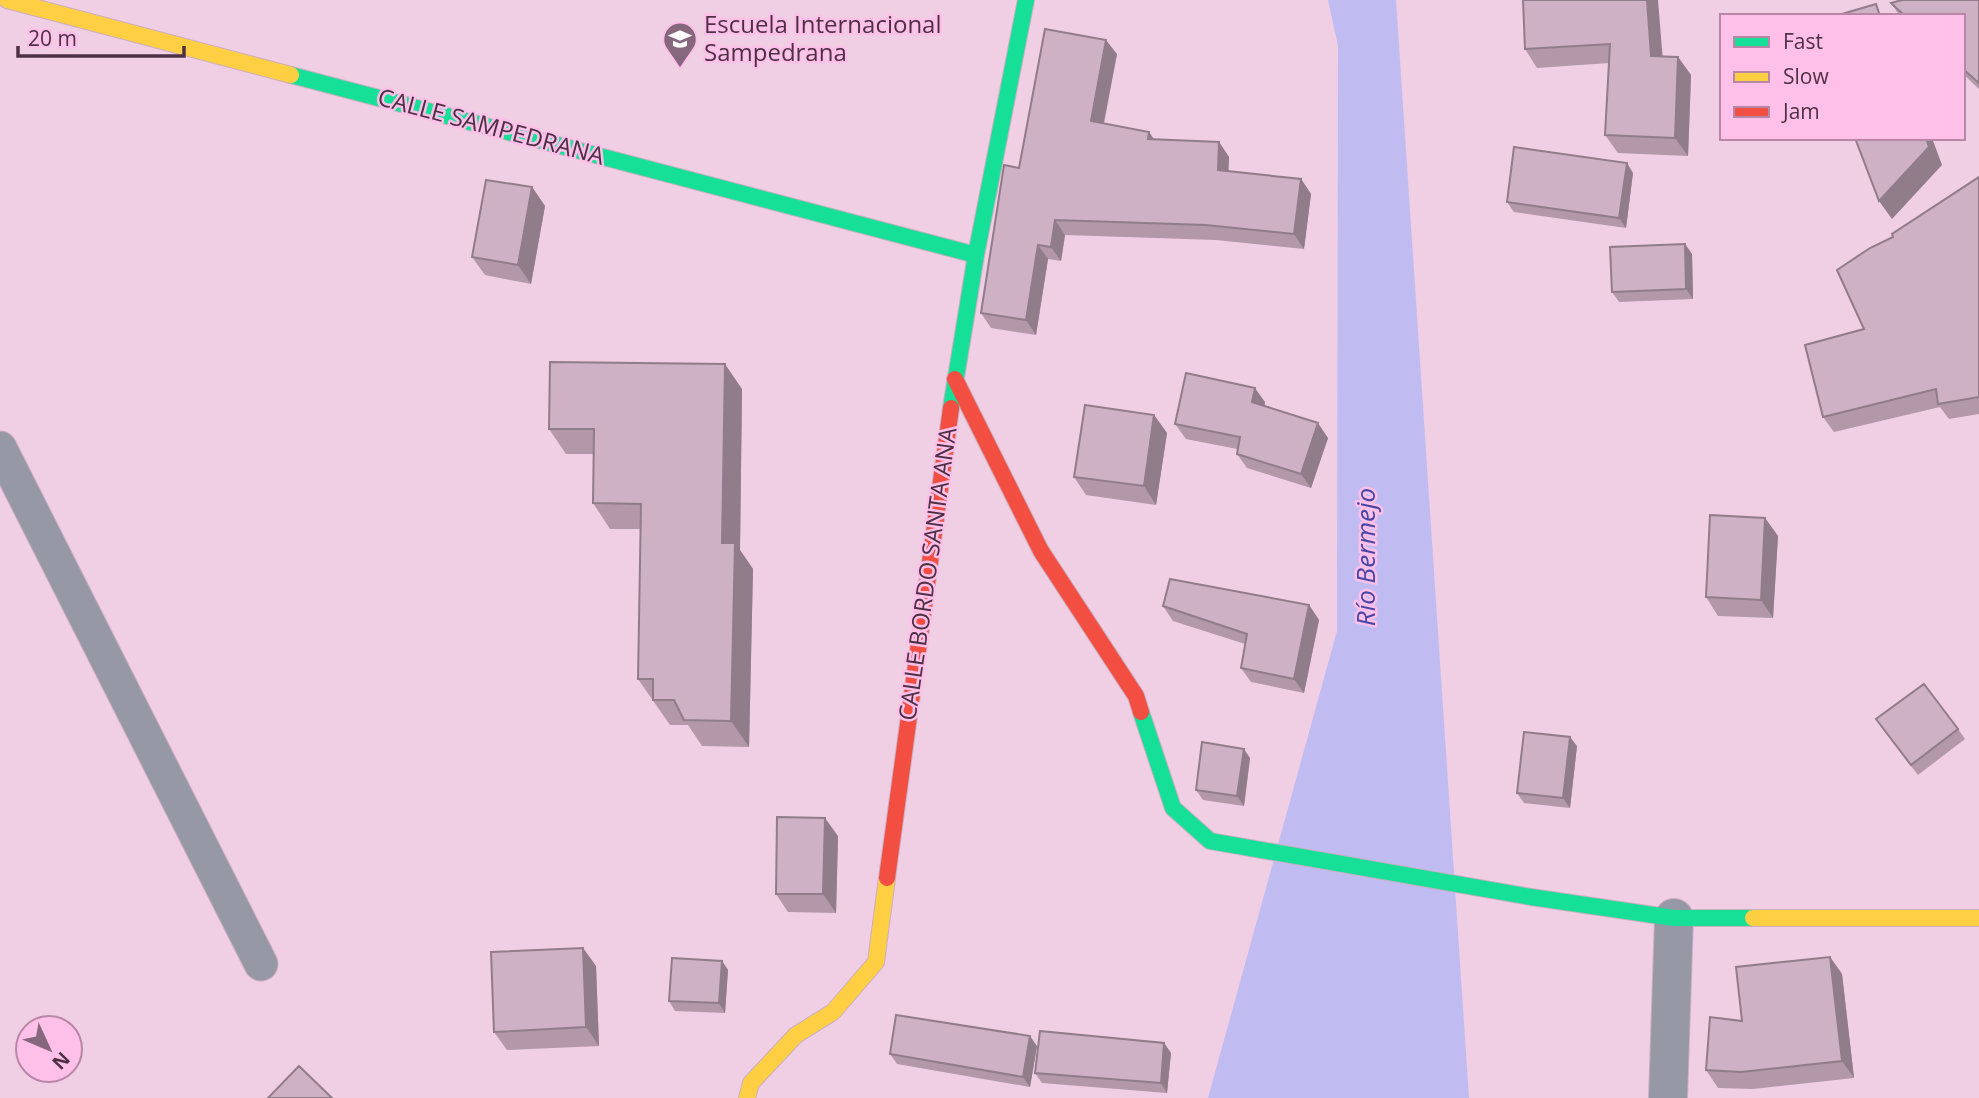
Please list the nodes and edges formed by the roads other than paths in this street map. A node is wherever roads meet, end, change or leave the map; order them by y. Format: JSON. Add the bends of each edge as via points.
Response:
{"nodes":[{"id":1,"x":7,"y":0,"type":"edge"},
{"id":2,"x":1026,"y":0,"type":"edge"},
{"id":3,"x":976,"y":255,"type":"junction"},
{"id":4,"x":955,"y":379,"type":"junction"},
{"id":5,"x":0,"y":448,"type":"edge"},
{"id":6,"x":1674,"y":918,"type":"junction"},
{"id":7,"x":1979,"y":918,"type":"edge"},
{"id":8,"x":261,"y":964,"type":"dead end"},
{"id":9,"x":747,"y":1098,"type":"edge"},
{"id":10,"x":1668,"y":1098,"type":"edge"}],
"edges":[{"from":1,"to":3,"type":"street","name":"CALLE SAMPEDRANA"},
{"from":2,"to":3,"type":"street","name":"CALLE BORDO SANTA ANA"},
{"from":3,"to":4,"type":"street","name":"CALLE BORDO SANTA ANA"},
{"from":4,"to":6,"type":"street","via":[[1041,551],[1136,696],[1173,808],[1210,841]]},
{"from":4,"to":9,"type":"street","name":"CALLE BORDO SANTA ANA","via":[[876,962],[833,1012],[796,1035],[751,1083]]},
{"from":5,"to":8,"type":"lane"},
{"from":6,"to":7,"type":"street"},
{"from":6,"to":10,"type":"street"}]}
